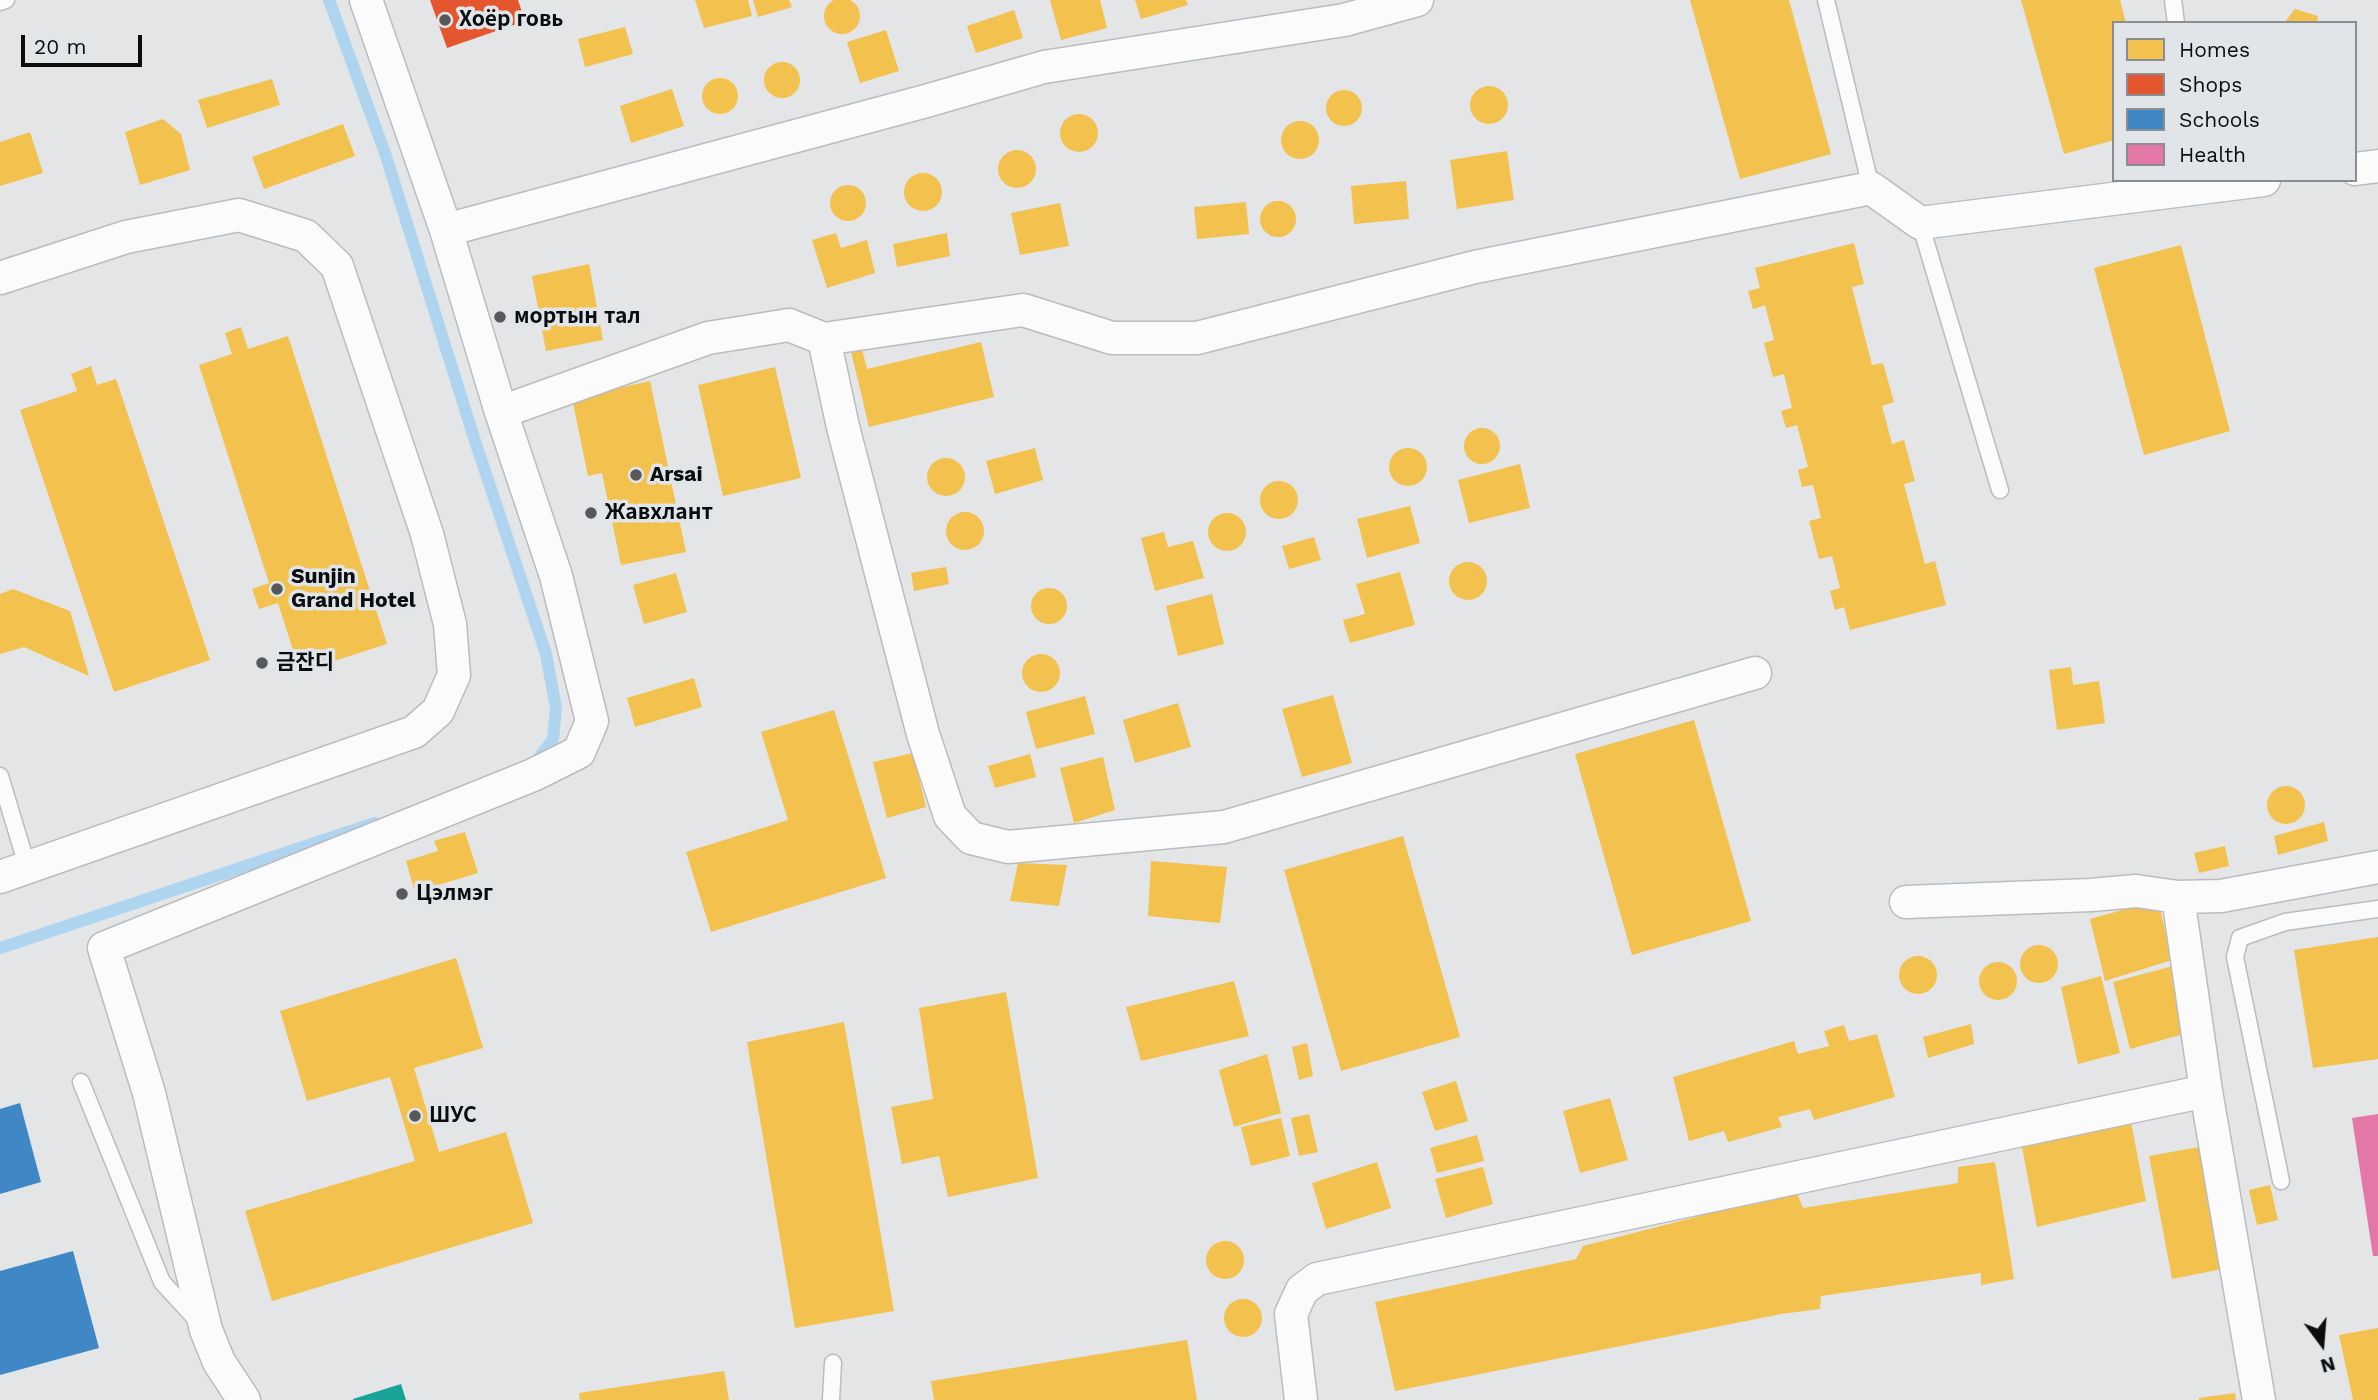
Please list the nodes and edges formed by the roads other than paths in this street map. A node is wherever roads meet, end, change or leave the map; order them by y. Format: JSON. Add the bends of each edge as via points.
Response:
{"nodes":[{"id":1,"x":6,"y":0,"type":"edge"},
{"id":2,"x":366,"y":0,"type":"edge"},
{"id":3,"x":1417,"y":0,"type":"edge"},
{"id":4,"x":1826,"y":0,"type":"edge"},
{"id":5,"x":2173,"y":0,"type":"edge"},
{"id":6,"x":0,"y":2,"type":"edge"},
{"id":7,"x":2176,"y":21,"type":"edge"},
{"id":8,"x":2378,"y":166,"type":"edge"},
{"id":9,"x":2357,"y":169,"type":"edge"},
{"id":10,"x":2230,"y":182,"type":"edge"},
{"id":11,"x":2197,"y":184,"type":"edge"},
{"id":12,"x":1871,"y":188,"type":"junction"},
{"id":13,"x":1920,"y":223,"type":"junction"},
{"id":14,"x":446,"y":230,"type":"junction"},
{"id":15,"x":0,"y":278,"type":"edge"},
{"id":16,"x":824,"y":339,"type":"junction"},
{"id":17,"x":501,"y":412,"type":"junction"},
{"id":18,"x":2000,"y":490,"type":"dead end"},
{"id":19,"x":1755,"y":673,"type":"dead end"},
{"id":20,"x":0,"y":776,"type":"edge"},
{"id":21,"x":2378,"y":867,"type":"edge"},
{"id":22,"x":14,"y":873,"type":"edge"},
{"id":23,"x":2178,"y":897,"type":"junction"},
{"id":24,"x":1906,"y":902,"type":"dead end"},
{"id":25,"x":2378,"y":909,"type":"edge"},
{"id":26,"x":81,"y":1082,"type":"dead end"},
{"id":27,"x":2206,"y":1091,"type":"junction"},
{"id":28,"x":2281,"y":1181,"type":"dead end"},
{"id":29,"x":206,"y":1330,"type":"junction"},
{"id":30,"x":833,"y":1363,"type":"dead end"},
{"id":31,"x":244,"y":1400,"type":"edge"},
{"id":32,"x":831,"y":1400,"type":"edge"},
{"id":33,"x":1301,"y":1400,"type":"edge"},
{"id":34,"x":2259,"y":1400,"type":"edge"}],
"edges":[{"from":1,"to":6,"type":"lane"},
{"from":2,"to":14,"type":"street"},
{"from":3,"to":14,"type":"street","via":[[1344,20],[1044,67]]},
{"from":4,"to":12,"type":"lane"},
{"from":5,"to":7,"type":"lane"},
{"from":8,"to":9,"type":"street"},
{"from":10,"to":11,"type":"street"},
{"from":11,"to":13,"type":"street"},
{"from":12,"to":13,"type":"street"},
{"from":12,"to":16,"type":"street","via":[[1475,267],[1197,338],[1112,338],[1023,310]]},
{"from":13,"to":18,"type":"lane"},
{"from":14,"to":17,"type":"street"},
{"from":15,"to":22,"type":"street","via":[[126,236],[239,215],[306,236],[337,266],[427,534],[450,624],[454,675],[438,711],[414,732]]},
{"from":16,"to":17,"type":"street","via":[[789,325],[708,338]]},
{"from":16,"to":19,"type":"street","via":[[923,734],[950,816],[971,838],[1008,846],[1224,827]]},
{"from":17,"to":29,"type":"street","via":[[556,576],[593,721],[579,752],[533,775],[104,948],[149,1093]]},
{"from":20,"to":22,"type":"lane"},
{"from":21,"to":23,"type":"street","via":[[2221,896]]},
{"from":23,"to":24,"type":"street","via":[[2136,891]]},
{"from":23,"to":27,"type":"street"},
{"from":25,"to":28,"type":"lane","via":[[2285,922],[2240,937],[2235,957]]},
{"from":26,"to":29,"type":"lane","via":[[162,1282]]},
{"from":27,"to":33,"type":"street","via":[[1317,1279],[1302,1290],[1291,1314]]},
{"from":27,"to":34,"type":"street"},
{"from":29,"to":31,"type":"street","via":[[219,1362]]},
{"from":30,"to":32,"type":"lane"}]}
